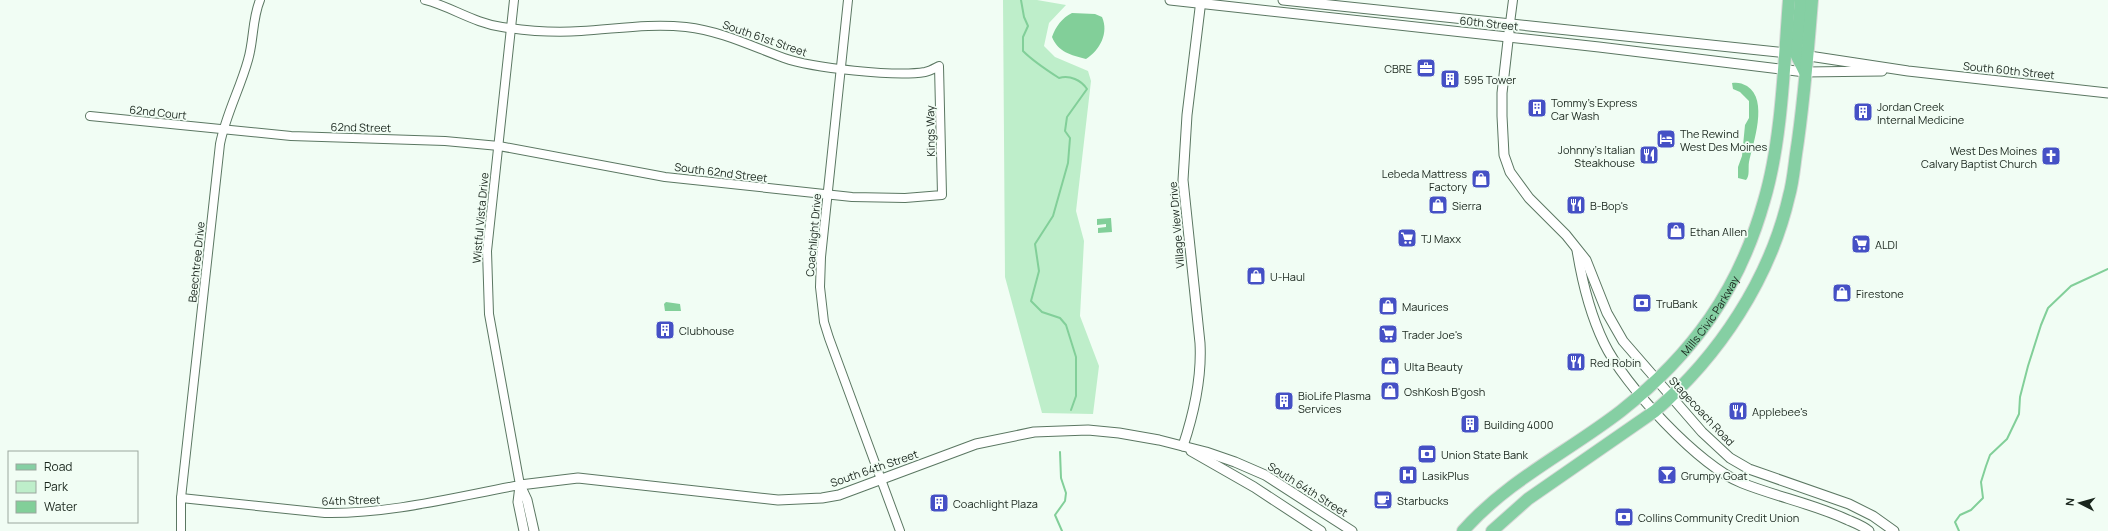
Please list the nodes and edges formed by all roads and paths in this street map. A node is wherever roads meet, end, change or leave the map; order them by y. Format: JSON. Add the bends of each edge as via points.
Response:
{"nodes":[{"id":1,"x":260,"y":0,"type":"edge"},
{"id":2,"x":425,"y":0,"type":"edge"},
{"id":3,"x":514,"y":0,"type":"edge"},
{"id":4,"x":848,"y":0,"type":"edge"},
{"id":5,"x":1170,"y":0,"type":"edge"},
{"id":6,"x":1283,"y":0,"type":"edge"},
{"id":7,"x":1513,"y":0,"type":"edge"},
{"id":8,"x":1789,"y":0,"type":"edge"},
{"id":9,"x":1801,"y":0,"type":"edge"},
{"id":10,"x":1812,"y":0,"type":"edge"},
{"id":11,"x":1200,"y":2,"type":"edge"},
{"id":12,"x":1510,"y":23,"type":"junction"},
{"id":13,"x":511,"y":28,"type":"junction"},
{"id":14,"x":1508,"y":37,"type":"junction"},
{"id":15,"x":1796,"y":54,"type":"junction"},
{"id":16,"x":939,"y":66,"type":"joint"},
{"id":17,"x":841,"y":68,"type":"junction"},
{"id":18,"x":1783,"y":70,"type":"junction"},
{"id":19,"x":1908,"y":71,"type":"junction"},
{"id":20,"x":1805,"y":72,"type":"junction"},
{"id":21,"x":2108,"y":93,"type":"edge"},
{"id":22,"x":90,"y":116,"type":"dead end"},
{"id":23,"x":223,"y":130,"type":"junction"},
{"id":24,"x":498,"y":146,"type":"junction"},
{"id":25,"x":828,"y":195,"type":"junction"},
{"id":26,"x":942,"y":195,"type":"joint"},
{"id":27,"x":1577,"y":248,"type":"junction"},
{"id":28,"x":1657,"y":380,"type":"junction"},
{"id":29,"x":1640,"y":394,"type":"junction"},
{"id":30,"x":1672,"y":397,"type":"junction"},
{"id":31,"x":1655,"y":411,"type":"junction"},
{"id":32,"x":1183,"y":446,"type":"junction"},
{"id":33,"x":881,"y":480,"type":"junction"},
{"id":34,"x":520,"y":485,"type":"junction"},
{"id":35,"x":181,"y":498,"type":"junction"},
{"id":36,"x":181,"y":531,"type":"edge"},
{"id":37,"x":524,"y":531,"type":"edge"},
{"id":38,"x":534,"y":531,"type":"edge"},
{"id":39,"x":900,"y":531,"type":"edge"},
{"id":40,"x":1321,"y":531,"type":"edge"},
{"id":41,"x":1352,"y":531,"type":"edge"},
{"id":42,"x":1463,"y":531,"type":"edge"},
{"id":43,"x":1492,"y":531,"type":"edge"},
{"id":44,"x":1870,"y":531,"type":"edge"},
{"id":45,"x":1894,"y":531,"type":"edge"}],
"edges":[{"from":1,"to":23,"type":"street","name":"Beechtree Drive","via":[[254,19],[249,58]]},
{"from":2,"to":13,"type":"street","name":"South 61st Street","via":[[477,22]]},
{"from":3,"to":13,"type":"street","name":"Wistful Vista Drive"},
{"from":4,"to":17,"type":"street","name":"Coachlight Drive"},
{"from":5,"to":11,"type":"street","name":"60th Street"},
{"from":6,"to":12,"type":"street","name":"60th Street"},
{"from":7,"to":12,"type":"street","name":"Stagecoach Road"},
{"from":8,"to":15,"type":"main road","name":"Mills Civic Parkway"},
{"from":9,"to":15,"type":"main road"},
{"from":10,"to":15,"type":"main road","name":"Mills Civic Parkway"},
{"from":11,"to":14,"type":"street","name":"60th Street"},
{"from":11,"to":32,"type":"street","name":"Village View Drive","via":[[1187,115],[1183,180],[1200,343],[1200,367],[1195,405]]},
{"from":12,"to":14,"type":"street","name":"Stagecoach Road"},
{"from":12,"to":15,"type":"street","name":"60th Street"},
{"from":13,"to":17,"type":"street","name":"South 61st Street","via":[[558,32],[645,25],[687,27],[729,36],[799,62]]},
{"from":13,"to":24,"type":"street","name":"Wistful Vista Drive"},
{"from":14,"to":18,"type":"street","name":"60th Street"},
{"from":14,"to":27,"type":"street","name":"Stagecoach Road","via":[[1502,93],[1502,139],[1506,161],[1517,183]]},
{"from":15,"to":18,"type":"main road","name":"Mills Civic Parkway"},
{"from":15,"to":19,"type":"street","name":"South 60th Street"},
{"from":15,"to":20,"type":"main road"},
{"from":16,"to":17,"type":"street","name":"South 61st Street","via":[[926,72],[911,73]]},
{"from":16,"to":26,"type":"street","name":"Kings Way"},
{"from":17,"to":25,"type":"street","name":"Coachlight Drive"},
{"from":18,"to":20,"type":"street","name":"60th Street"},
{"from":18,"to":28,"type":"main road","name":"Mills Civic Parkway","via":[[1776,132],[1764,200],[1744,258],[1706,326]]},
{"from":19,"to":20,"type":"street","name":"South 60th Street"},
{"from":19,"to":21,"type":"street","name":"South 60th Street"},
{"from":20,"to":30,"type":"main road","name":"Mills Civic Parkway","via":[[1800,130],[1790,195],[1769,255],[1756,283],[1724,337]]},
{"from":22,"to":23,"type":"street","name":"62nd Court"},
{"from":23,"to":24,"type":"street","name":"62nd Street","via":[[335,138],[422,139]]},
{"from":23,"to":35,"type":"street","name":"Beechtree Drive"},
{"from":24,"to":25,"type":"street","name":"South 62nd Street","via":[[665,177]]},
{"from":24,"to":34,"type":"street","name":"Wistful Vista Drive","via":[[487,251],[489,314]]},
{"from":25,"to":26,"type":"street","name":"South 62nd Street","via":[[878,199]]},
{"from":25,"to":33,"type":"street","name":"Coachlight Drive","via":[[820,287],[824,322],[834,356]]},
{"from":27,"to":28,"type":"street","name":"Stagecoach Road","via":[[1586,260],[1607,313],[1622,341]]},
{"from":27,"to":29,"type":"street","name":"Stagecoach Road","via":[[1592,312],[1602,338]]},
{"from":28,"to":29,"type":"main road","name":"Mills Civic Parkway"},
{"from":28,"to":30,"type":"street","name":"Stagecoach Road"},
{"from":29,"to":31,"type":"street","name":"Stagecoach Road"},
{"from":29,"to":42,"type":"main road","name":"Mills Civic Parkway","via":[[1620,412],[1515,483],[1476,515]]},
{"from":30,"to":31,"type":"main road","name":"Mills Civic Parkway"},
{"from":30,"to":45,"type":"street","name":"Stagecoach Road","via":[[1702,432],[1730,458],[1749,469],[1849,504],[1873,516]]},
{"from":31,"to":43,"type":"main road","name":"Mills Civic Parkway","via":[[1528,499]]},
{"from":31,"to":44,"type":"street","name":"Stagecoach Road","via":[[1702,458],[1742,483],[1814,506]]},
{"from":32,"to":33,"type":"street","name":"South 64th Street","via":[[1119,432],[1034,432],[976,444]]},
{"from":32,"to":40,"type":"street","name":"South 64th Street","via":[[1254,487]]},
{"from":32,"to":41,"type":"street","name":"South 64th Street","via":[[1221,457],[1265,475]]},
{"from":33,"to":34,"type":"street","name":"South 64th Street","via":[[839,495],[778,500],[578,478]]},
{"from":33,"to":39,"type":"street","name":"Coachlight Drive"},
{"from":34,"to":35,"type":"street","name":"64th Street","via":[[397,508],[347,513]]},
{"from":34,"to":37,"type":"street","name":"Wistful Vista Drive","via":[[518,502]]},
{"from":34,"to":38,"type":"street","name":"Wistful Vista Drive","via":[[528,500]]},
{"from":35,"to":36,"type":"street","name":"Beechtree Drive"}]}
